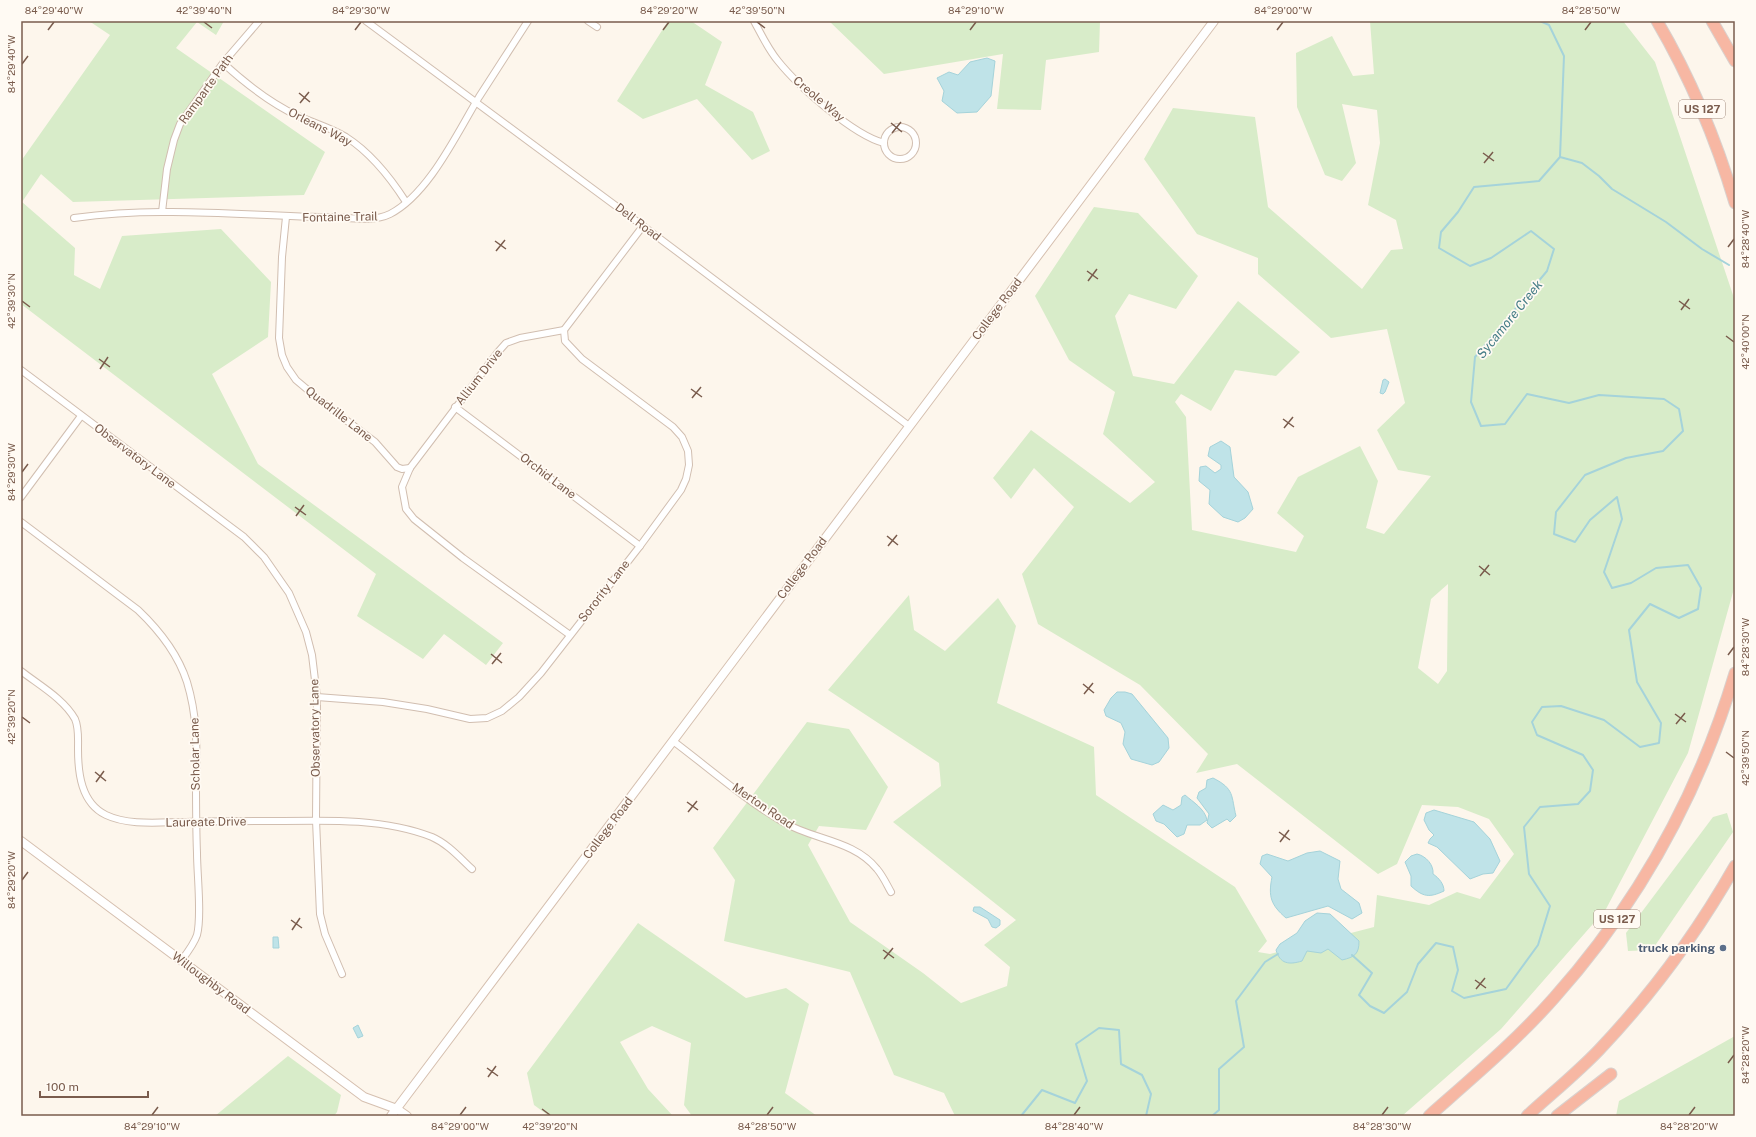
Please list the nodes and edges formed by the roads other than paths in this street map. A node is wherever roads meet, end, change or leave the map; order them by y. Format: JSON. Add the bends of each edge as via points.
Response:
{"nodes":[{"id":1,"x":258,"y":21,"type":"edge"},
{"id":2,"x":366,"y":21,"type":"edge"},
{"id":3,"x":528,"y":21,"type":"edge"},
{"id":4,"x":588,"y":21,"type":"edge"},
{"id":5,"x":754,"y":21,"type":"edge"},
{"id":6,"x":1214,"y":21,"type":"edge"},
{"id":7,"x":1657,"y":21,"type":"edge"},
{"id":8,"x":1712,"y":21,"type":"edge"},
{"id":9,"x":597,"y":28,"type":"dead end"},
{"id":10,"x":1735,"y":61,"type":"edge"},
{"id":11,"x":223,"y":63,"type":"junction"},
{"id":12,"x":477,"y":102,"type":"junction"},
{"id":13,"x":884,"y":143,"type":"junction"},
{"id":14,"x":406,"y":202,"type":"junction"},
{"id":15,"x":1735,"y":203,"type":"edge"},
{"id":16,"x":162,"y":212,"type":"junction"},
{"id":17,"x":286,"y":217,"type":"junction"},
{"id":18,"x":74,"y":218,"type":"dead end"},
{"id":19,"x":643,"y":226,"type":"junction"},
{"id":20,"x":564,"y":330,"type":"junction"},
{"id":21,"x":21,"y":370,"type":"edge"},
{"id":22,"x":456,"y":407,"type":"junction"},
{"id":23,"x":81,"y":416,"type":"junction"},
{"id":24,"x":909,"y":426,"type":"junction"},
{"id":25,"x":410,"y":468,"type":"junction"},
{"id":26,"x":21,"y":497,"type":"edge"},
{"id":27,"x":21,"y":522,"type":"edge"},
{"id":28,"x":640,"y":546,"type":"junction"},
{"id":29,"x":570,"y":635,"type":"junction"},
{"id":30,"x":21,"y":671,"type":"edge"},
{"id":31,"x":1735,"y":673,"type":"edge"},
{"id":32,"x":317,"y":697,"type":"junction"},
{"id":33,"x":673,"y":741,"type":"junction"},
{"id":34,"x":316,"y":820,"type":"junction"},
{"id":35,"x":196,"y":822,"type":"junction"},
{"id":36,"x":21,"y":841,"type":"edge"},
{"id":37,"x":1735,"y":866,"type":"edge"},
{"id":38,"x":472,"y":869,"type":"dead end"},
{"id":39,"x":891,"y":892,"type":"dead end"},
{"id":40,"x":181,"y":960,"type":"junction"},
{"id":41,"x":342,"y":974,"type":"dead end"},
{"id":42,"x":1611,"y":1074,"type":"dead end"},
{"id":43,"x":397,"y":1108,"type":"junction"},
{"id":44,"x":391,"y":1116,"type":"edge"},
{"id":45,"x":407,"y":1116,"type":"edge"},
{"id":46,"x":1429,"y":1116,"type":"edge"},
{"id":47,"x":1527,"y":1116,"type":"edge"},
{"id":48,"x":1557,"y":1116,"type":"edge"}],
"edges":[{"from":1,"to":11,"type":"street","name":"Ramparte Path"},
{"from":2,"to":12,"type":"street","name":"Dell Road"},
{"from":3,"to":12,"type":"street","name":"Fontaine Trail"},
{"from":4,"to":9,"type":"street"},
{"from":5,"to":13,"type":"street","name":"Creole Way","via":[[777,60],[813,97],[850,125]]},
{"from":6,"to":24,"type":"street","name":"College Road"},
{"from":7,"to":15,"type":"highway","number":"US 127","via":[[1701,106]]},
{"from":8,"to":10,"type":"highway"},
{"from":11,"to":14,"type":"street","name":"Orleans Way","via":[[239,78],[277,105],[345,136],[356,144],[372,158]]},
{"from":11,"to":16,"type":"street","name":"Ramparte Path","via":[[190,109],[176,135],[167,169]]},
{"from":12,"to":14,"type":"street","name":"Fontaine Trail","via":[[428,179]]},
{"from":12,"to":19,"type":"street","name":"Dell Road"},
{"from":13,"to":13,"type":"street","name":"Creole Way","via":[[888,133],[902,127],[912,132],[916,141],[914,152],[901,160],[891,157]]},
{"from":14,"to":17,"type":"street","name":"Fontaine Trail","via":[[391,214],[381,217]]},
{"from":16,"to":17,"type":"street","name":"Fontaine Trail"},
{"from":16,"to":18,"type":"street","name":"Fontaine Trail"},
{"from":17,"to":25,"type":"street","name":"Quadrille Lane","via":[[279,338],[287,367],[296,380],[375,442],[397,467]]},
{"from":19,"to":20,"type":"street"},
{"from":19,"to":24,"type":"street","name":"Dell Road"},
{"from":20,"to":22,"type":"street","name":"Allium Drive","via":[[506,343]]},
{"from":20,"to":28,"type":"street","name":"Sorority Lane","via":[[565,341],[572,350],[673,427],[682,437],[688,451],[688,472],[681,490]]},
{"from":21,"to":23,"type":"street","name":"Observatory Lane"},
{"from":22,"to":25,"type":"street","name":"Allium Drive"},
{"from":22,"to":28,"type":"street","name":"Orchid Lane"},
{"from":23,"to":26,"type":"street"},
{"from":23,"to":32,"type":"street","name":"Observatory Lane","via":[[244,537],[264,557],[289,592],[306,632],[312,654]]},
{"from":24,"to":33,"type":"street","name":"College Road"},
{"from":25,"to":29,"type":"street","via":[[402,487],[406,508],[414,519],[463,558]]},
{"from":27,"to":35,"type":"street","name":"Scholar Lane","via":[[151,623],[181,667],[194,706],[197,727]]},
{"from":28,"to":29,"type":"street","name":"Sorority Lane"},
{"from":29,"to":32,"type":"street","name":"Sorority Lane","via":[[519,697],[502,712],[487,718],[470,719],[383,702]]},
{"from":30,"to":35,"type":"street","name":"Laureate Drive","via":[[62,703],[75,720],[78,730],[81,782],[89,800],[103,814],[126,820]]},
{"from":31,"to":46,"type":"highway","number":"US 127","via":[[1721,719],[1688,798],[1653,864],[1622,912],[1553,999],[1498,1054]]},
{"from":32,"to":34,"type":"street","name":"Observatory Lane"},
{"from":33,"to":39,"type":"street","name":"Merton Road","via":[[782,822],[852,850],[866,859],[876,868]]},
{"from":33,"to":43,"type":"street","name":"College Road"},
{"from":34,"to":35,"type":"street","name":"Laureate Drive"},
{"from":34,"to":38,"type":"street","name":"Laureate Drive","via":[[402,829],[433,838],[446,845]]},
{"from":34,"to":41,"type":"street","name":"Observatory Lane","via":[[320,914],[325,934]]},
{"from":35,"to":40,"type":"street","name":"Scholar Lane","via":[[197,935]]},
{"from":36,"to":40,"type":"street","name":"Willoughby Road"},
{"from":37,"to":47,"type":"highway","via":[[1696,930],[1650,992],[1598,1051]]},
{"from":40,"to":43,"type":"street","name":"Willoughby Road","via":[[364,1097]]},
{"from":42,"to":48,"type":"highway"},
{"from":43,"to":44,"type":"street","name":"College Road"},
{"from":43,"to":45,"type":"street","name":"Willoughby Road"}]}
